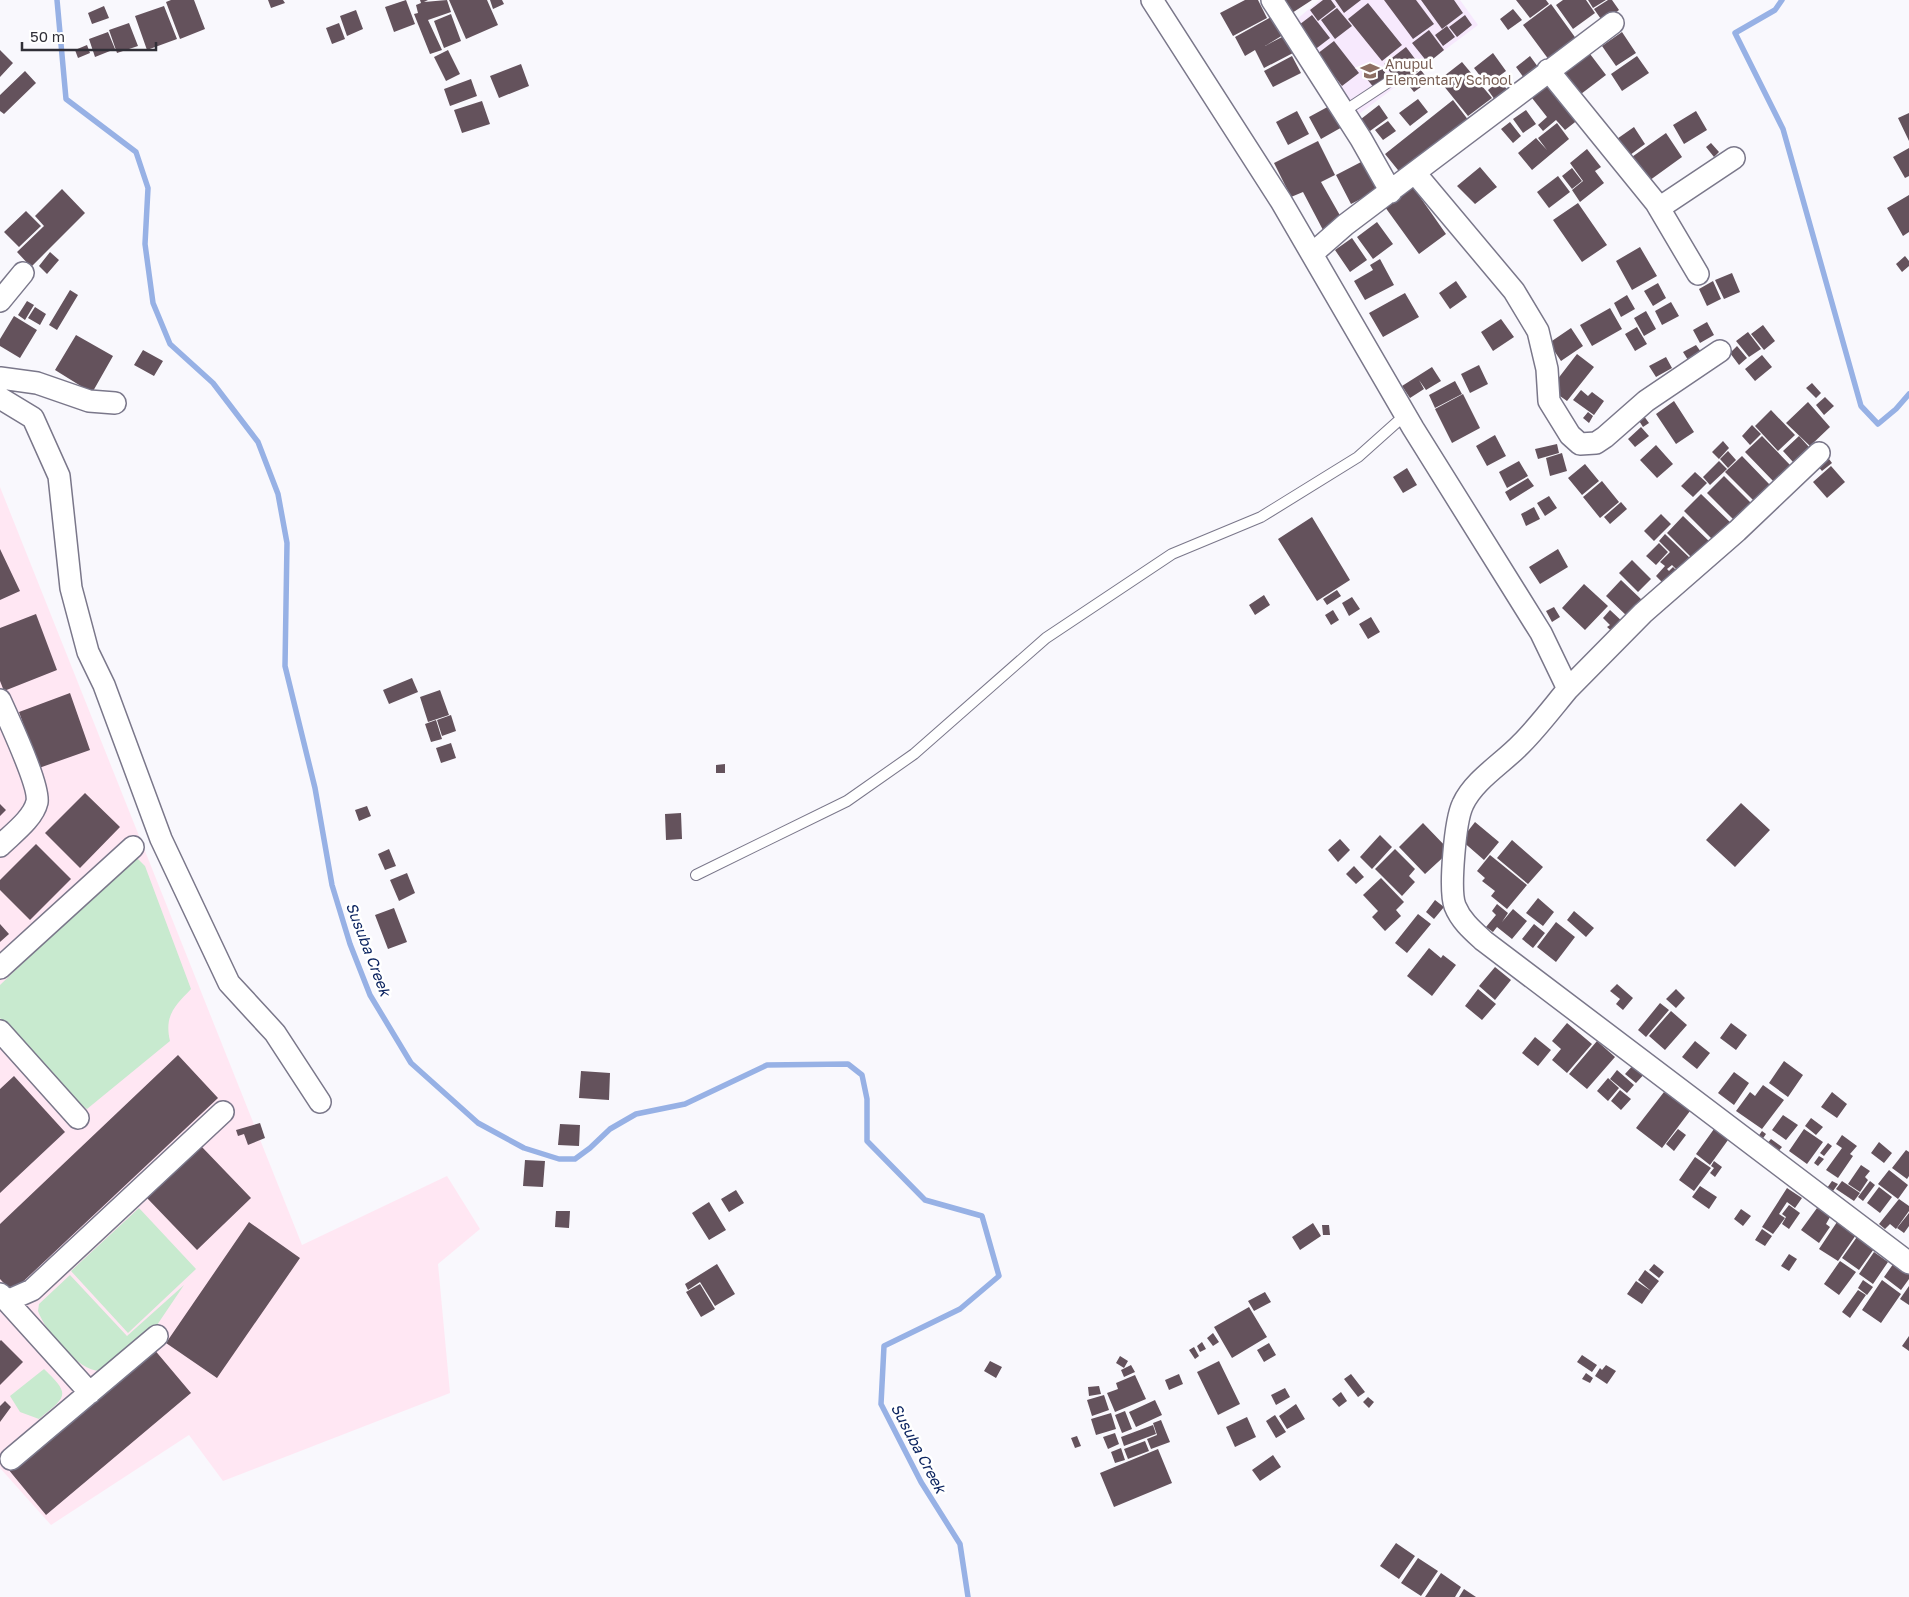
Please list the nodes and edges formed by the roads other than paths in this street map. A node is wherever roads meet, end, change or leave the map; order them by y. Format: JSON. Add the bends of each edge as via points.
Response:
{"nodes":[{"id":1,"x":1152,"y":0,"type":"edge"},
{"id":2,"x":1272,"y":0,"type":"edge"},
{"id":3,"x":1613,"y":23,"type":"dead end"},
{"id":4,"x":1548,"y":70,"type":"junction"},
{"id":5,"x":1390,"y":81,"type":"dead end"},
{"id":6,"x":1343,"y":112,"type":"junction"},
{"id":7,"x":1734,"y":158,"type":"dead end"},
{"id":8,"x":1415,"y":173,"type":"junction"},
{"id":9,"x":1391,"y":192,"type":"junction"},
{"id":10,"x":1659,"y":208,"type":"junction"},
{"id":11,"x":1312,"y":254,"type":"junction"},
{"id":12,"x":23,"y":273,"type":"dead end"},
{"id":13,"x":1698,"y":274,"type":"dead end"},
{"id":14,"x":0,"y":301,"type":"edge"},
{"id":15,"x":1720,"y":351,"type":"dead end"},
{"id":16,"x":0,"y":378,"type":"edge"},
{"id":17,"x":0,"y":398,"type":"edge"},
{"id":18,"x":115,"y":403,"type":"dead end"},
{"id":19,"x":1406,"y":415,"type":"junction"},
{"id":20,"x":1819,"y":453,"type":"dead end"},
{"id":21,"x":1568,"y":689,"type":"junction"},
{"id":22,"x":0,"y":700,"type":"edge"},
{"id":23,"x":0,"y":846,"type":"edge"},
{"id":24,"x":133,"y":847,"type":"dead end"},
{"id":25,"x":696,"y":875,"type":"dead end"},
{"id":26,"x":0,"y":968,"type":"edge"},
{"id":27,"x":0,"y":1031,"type":"edge"},
{"id":28,"x":320,"y":1102,"type":"dead end"},
{"id":29,"x":223,"y":1112,"type":"dead end"},
{"id":30,"x":78,"y":1118,"type":"dead end"},
{"id":31,"x":1909,"y":1263,"type":"edge"},
{"id":32,"x":4,"y":1298,"type":"edge"},
{"id":33,"x":157,"y":1336,"type":"dead end"},
{"id":34,"x":90,"y":1393,"type":"junction"},
{"id":35,"x":11,"y":1459,"type":"dead end"}],
"edges":[{"from":1,"to":11,"type":"street"},
{"from":2,"to":6,"type":"street"},
{"from":3,"to":4,"type":"street"},
{"from":4,"to":8,"type":"street"},
{"from":4,"to":10,"type":"street"},
{"from":5,"to":6,"type":"lane"},
{"from":6,"to":9,"type":"street"},
{"from":7,"to":10,"type":"street"},
{"from":8,"to":9,"type":"street"},
{"from":8,"to":15,"type":"street","via":[[1514,291],[1538,331],[1547,369],[1549,401],[1570,435],[1580,444],[1605,437],[1646,401]]},
{"from":9,"to":11,"type":"street"},
{"from":10,"to":13,"type":"street"},
{"from":11,"to":19,"type":"street"},
{"from":12,"to":14,"type":"street"},
{"from":16,"to":18,"type":"street","via":[[37,383],[89,401]]},
{"from":17,"to":28,"type":"street","via":[[33,418],[59,476],[71,588],[88,652],[104,685],[161,839],[229,983],[275,1032]]},
{"from":19,"to":21,"type":"street","via":[[1541,633]]},
{"from":19,"to":25,"type":"lane","via":[[1358,457],[1261,517],[1172,554],[1046,638],[914,754],[847,801]]},
{"from":20,"to":21,"type":"street","via":[[1737,531],[1642,613]]},
{"from":21,"to":31,"type":"street","via":[[1463,804],[1458,819],[1452,886],[1455,905],[1467,926]]},
{"from":22,"to":23,"type":"street","via":[[28,765],[37,801],[30,816]]},
{"from":24,"to":26,"type":"street"},
{"from":27,"to":30,"type":"street"},
{"from":29,"to":32,"type":"street","via":[[32,1290]]},
{"from":32,"to":34,"type":"street"},
{"from":33,"to":34,"type":"street"},
{"from":34,"to":35,"type":"street"}]}
